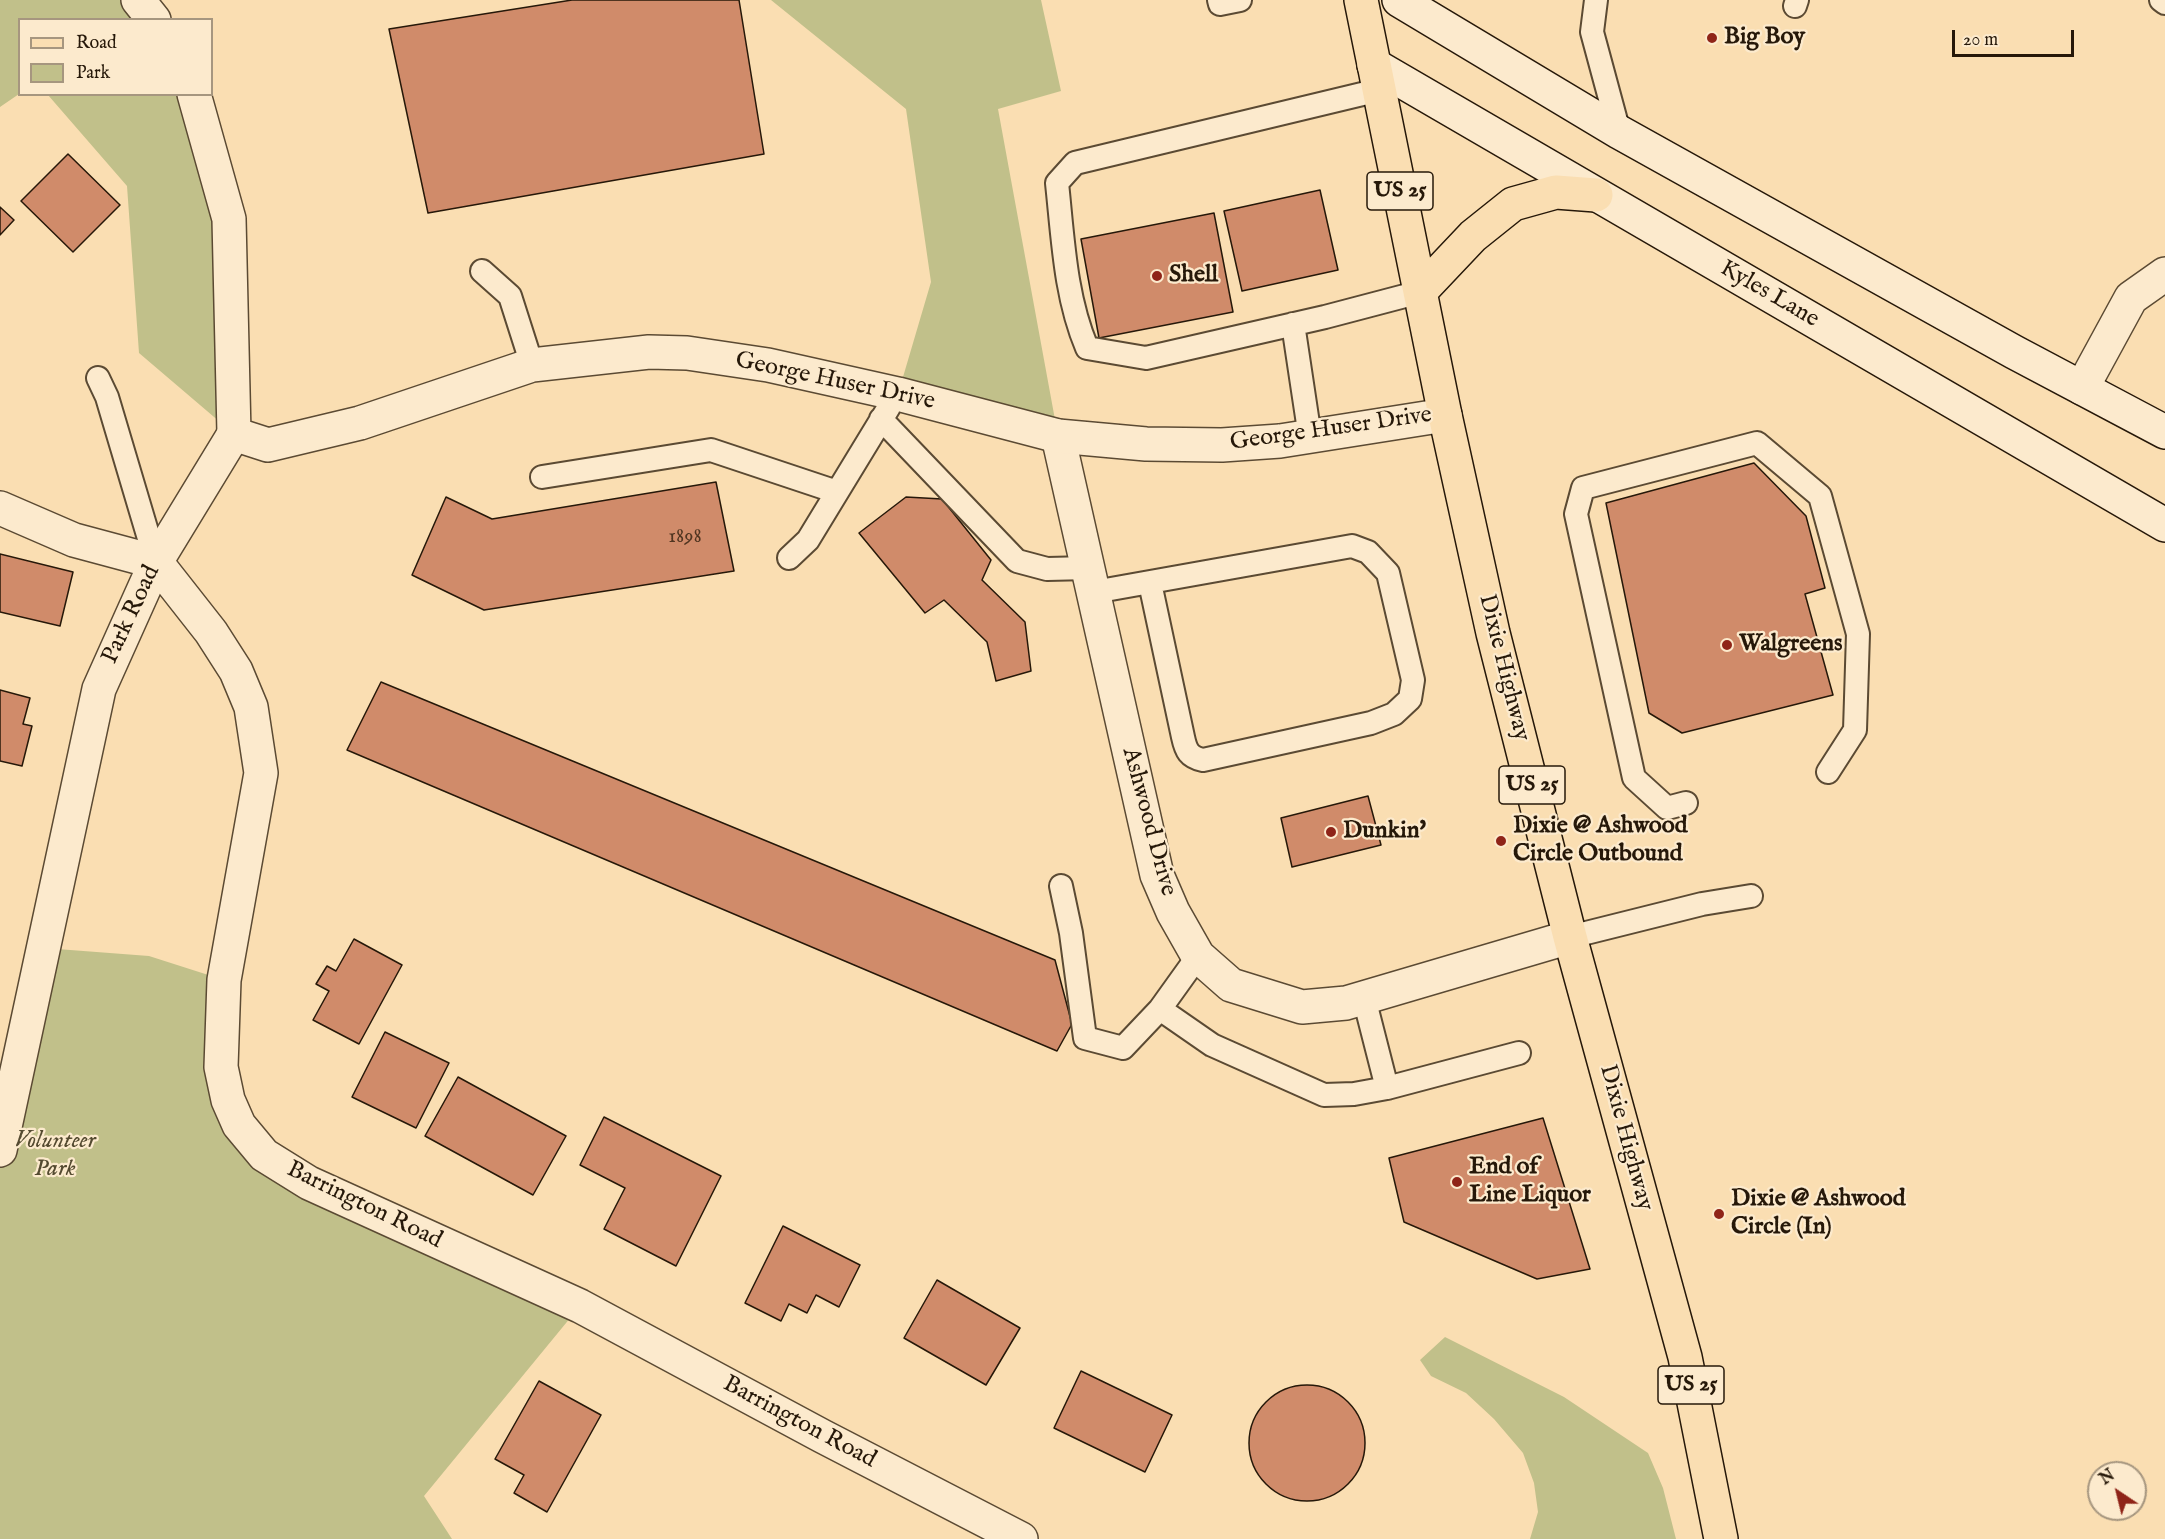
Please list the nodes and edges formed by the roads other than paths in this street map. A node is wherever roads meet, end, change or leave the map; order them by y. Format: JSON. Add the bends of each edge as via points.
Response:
{"nodes":[{"id":1,"x":138,"y":0,"type":"edge"},
{"id":2,"x":1361,"y":0,"type":"edge"},
{"id":3,"x":1399,"y":0,"type":"edge"},
{"id":4,"x":1596,"y":0,"type":"edge"},
{"id":5,"x":2161,"y":0,"type":"edge"},
{"id":6,"x":2165,"y":3,"type":"edge"},
{"id":7,"x":152,"y":18,"type":"edge"},
{"id":8,"x":1377,"y":77,"type":"junction"},
{"id":9,"x":195,"y":96,"type":"edge"},
{"id":10,"x":1619,"y":132,"type":"junction"},
{"id":11,"x":1596,"y":195,"type":"junction"},
{"id":12,"x":482,"y":271,"type":"dead end"},
{"id":13,"x":2165,"y":274,"type":"edge"},
{"id":14,"x":1420,"y":292,"type":"junction"},
{"id":15,"x":1293,"y":324,"type":"junction"},
{"id":16,"x":532,"y":365,"type":"junction"},
{"id":17,"x":98,"y":378,"type":"dead end"},
{"id":18,"x":2082,"y":388,"type":"junction"},
{"id":19,"x":889,"y":406,"type":"junction"},
{"id":20,"x":1445,"y":415,"type":"junction"},
{"id":21,"x":2165,"y":432,"type":"edge"},
{"id":22,"x":234,"y":434,"type":"junction"},
{"id":23,"x":1058,"y":436,"type":"junction"},
{"id":24,"x":1310,"y":437,"type":"junction"},
{"id":25,"x":542,"y":477,"type":"dead end"},
{"id":26,"x":837,"y":492,"type":"junction"},
{"id":27,"x":0,"y":508,"type":"edge"},
{"id":28,"x":2165,"y":525,"type":"edge"},
{"id":29,"x":789,"y":558,"type":"dead end"},
{"id":30,"x":156,"y":562,"type":"junction"},
{"id":31,"x":1092,"y":580,"type":"junction"},
{"id":32,"x":1150,"y":583,"type":"junction"},
{"id":33,"x":1828,"y":772,"type":"dead end"},
{"id":34,"x":1686,"y":803,"type":"dead end"},
{"id":35,"x":1060,"y":886,"type":"dead end"},
{"id":36,"x":1751,"y":896,"type":"dead end"},
{"id":37,"x":1071,"y":933,"type":"junction"},
{"id":38,"x":1570,"y":937,"type":"junction"},
{"id":39,"x":1198,"y":956,"type":"junction"},
{"id":40,"x":1066,"y":961,"type":"dead end"},
{"id":41,"x":1070,"y":989,"type":"dead end"},
{"id":42,"x":1364,"y":998,"type":"junction"},
{"id":43,"x":1160,"y":1009,"type":"junction"},
{"id":44,"x":1082,"y":1013,"type":"junction"},
{"id":45,"x":1519,"y":1053,"type":"dead end"},
{"id":46,"x":1388,"y":1088,"type":"junction"},
{"id":47,"x":0,"y":1150,"type":"edge"},
{"id":48,"x":1021,"y":1539,"type":"edge"},
{"id":49,"x":1721,"y":1539,"type":"edge"}],
"edges":[{"from":1,"to":7,"type":"street"},
{"from":2,"to":8,"type":"main road","name":"Dixie Highway","number":"US 25"},
{"from":3,"to":10,"type":"street"},
{"from":4,"to":10,"type":"lane","via":[[1592,32]]},
{"from":5,"to":6,"type":"lane"},
{"from":8,"to":11,"type":"street","name":"Kyles Lane"},
{"from":8,"to":14,"type":"main road","name":"Dixie Highway","number":"US 25"},
{"from":8,"to":15,"type":"lane","via":[[1075,164],[1057,183],[1066,272],[1077,324],[1087,348],[1146,358]]},
{"from":9,"to":22,"type":"street","via":[[229,219]]},
{"from":10,"to":18,"type":"street"},
{"from":11,"to":14,"type":"main road","via":[[1556,192],[1513,204],[1473,236]]},
{"from":11,"to":28,"type":"street","name":"Kyles Lane"},
{"from":12,"to":16,"type":"lane","via":[[510,296]]},
{"from":13,"to":18,"type":"street","via":[[2131,298]]},
{"from":14,"to":15,"type":"lane"},
{"from":14,"to":20,"type":"main road","name":"Dixie Highway","number":"US 25"},
{"from":15,"to":24,"type":"lane"},
{"from":16,"to":19,"type":"street","name":"George Huser Drive","via":[[649,352],[687,353],[768,365]]},
{"from":16,"to":22,"type":"street","name":"George Huser Drive","via":[[360,423],[268,445]]},
{"from":17,"to":30,"type":"lane"},
{"from":18,"to":21,"type":"street"},
{"from":19,"to":23,"type":"street","name":"George Huser Drive"},
{"from":19,"to":26,"type":"lane"},
{"from":19,"to":31,"type":"lane","via":[[1017,561]]},
{"from":20,"to":24,"type":"street","name":"George Huser Drive"},
{"from":20,"to":38,"type":"main road","name":"Dixie Highway","number":"US 25","via":[[1493,633]]},
{"from":22,"to":30,"type":"street","name":"Park Road"},
{"from":23,"to":24,"type":"street","name":"George Huser Drive","via":[[1146,444],[1222,445]]},
{"from":23,"to":31,"type":"street","name":"Ashwood Drive"},
{"from":25,"to":26,"type":"lane","via":[[711,450]]},
{"from":26,"to":29,"type":"lane","via":[[808,540]]},
{"from":27,"to":30,"type":"street","via":[[74,540]]},
{"from":30,"to":47,"type":"street","name":"Park Road","via":[[99,689]]},
{"from":30,"to":48,"type":"street","name":"Barrington Road","via":[[211,632],[236,671],[250,707],[261,773],[224,980],[221,1067],[228,1100],[239,1125],[264,1155],[309,1183],[580,1306]]},
{"from":31,"to":32,"type":"lane"},
{"from":31,"to":39,"type":"street","name":"Ashwood Drive","via":[[1157,875]]},
{"from":32,"to":32,"type":"lane","via":[[1352,546],[1368,552],[1388,573],[1413,680],[1410,699],[1394,714],[1371,723],[1203,760],[1193,758],[1182,737]]},
{"from":33,"to":34,"type":"lane","via":[[1856,730],[1858,634],[1820,496],[1757,443],[1583,488],[1576,514],[1634,778],[1667,808]]},
{"from":35,"to":37,"type":"lane"},
{"from":36,"to":38,"type":"lane","via":[[1702,904]]},
{"from":37,"to":40,"type":"lane","via":[[1063,942]]},
{"from":37,"to":44,"type":"lane"},
{"from":38,"to":42,"type":"street","name":"Ashwood Drive"},
{"from":38,"to":49,"type":"main road","name":"Dixie Highway","number":"US 25","via":[[1685,1357]]},
{"from":39,"to":42,"type":"street","name":"Ashwood Drive","via":[[1231,985],[1302,1007]]},
{"from":39,"to":43,"type":"lane"},
{"from":41,"to":44,"type":"lane","via":[[1072,1005]]},
{"from":42,"to":46,"type":"lane"},
{"from":43,"to":44,"type":"lane","via":[[1123,1048],[1085,1038]]},
{"from":43,"to":46,"type":"lane","via":[[1212,1045],[1324,1095]]},
{"from":45,"to":46,"type":"lane"}]}
